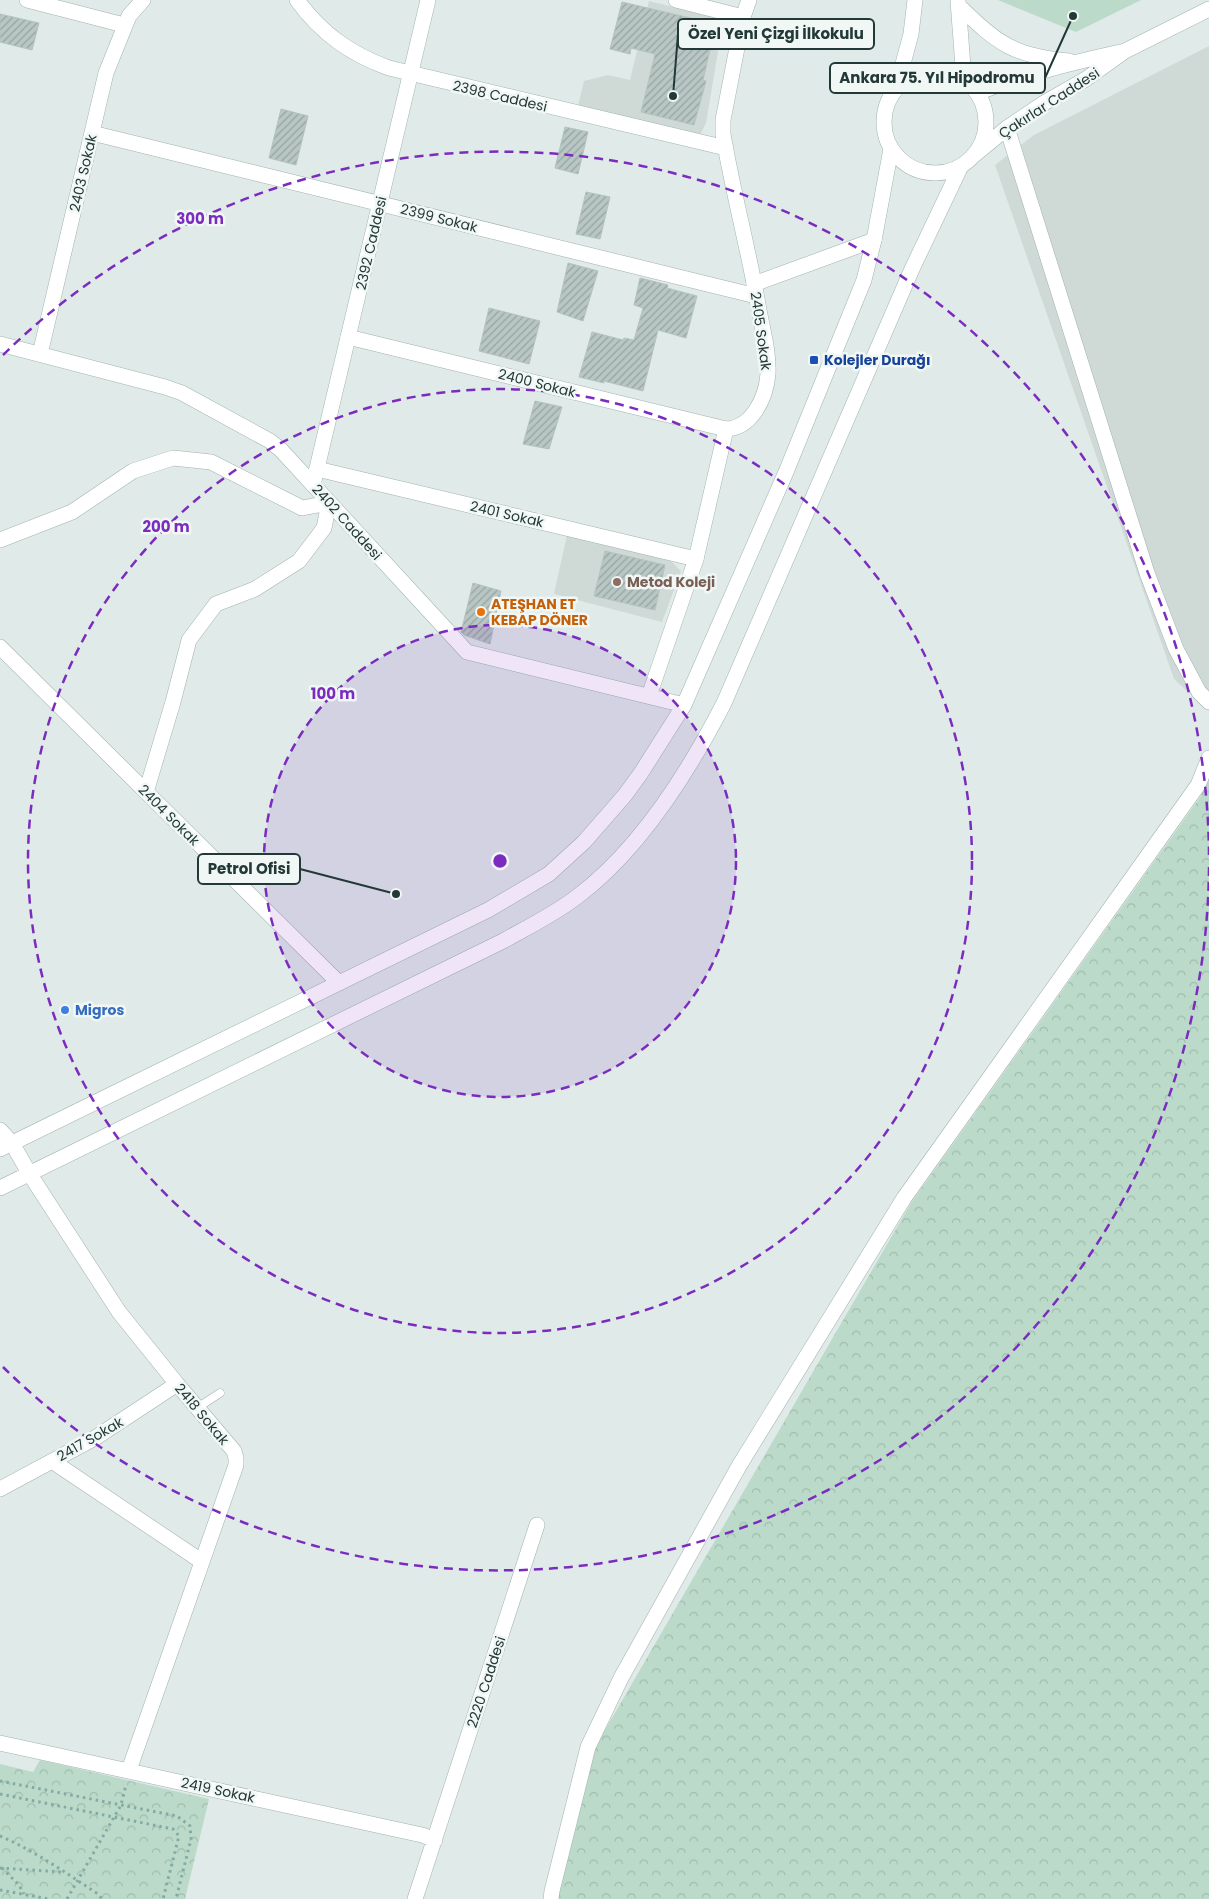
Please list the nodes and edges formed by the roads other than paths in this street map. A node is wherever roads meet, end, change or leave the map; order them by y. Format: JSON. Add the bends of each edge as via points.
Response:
{"nodes":[{"id":1,"x":27,"y":0,"type":"edge"},
{"id":2,"x":143,"y":0,"type":"edge"},
{"id":3,"x":297,"y":0,"type":"edge"},
{"id":4,"x":428,"y":0,"type":"edge"},
{"id":5,"x":676,"y":0,"type":"edge"},
{"id":6,"x":749,"y":0,"type":"edge"},
{"id":7,"x":915,"y":0,"type":"edge"},
{"id":8,"x":959,"y":3,"type":"edge"},
{"id":9,"x":1209,"y":9,"type":"edge"},
{"id":10,"x":743,"y":17,"type":"junction"},
{"id":11,"x":124,"y":25,"type":"junction"},
{"id":12,"x":1125,"y":51,"type":"junction"},
{"id":13,"x":1076,"y":62,"type":"junction"},
{"id":14,"x":410,"y":74,"type":"junction"},
{"id":15,"x":964,"y":80,"type":"junction"},
{"id":16,"x":897,"y":86,"type":"junction"},
{"id":17,"x":977,"y":93,"type":"junction"},
{"id":18,"x":1007,"y":128,"type":"junction"},
{"id":19,"x":92,"y":133,"type":"junction"},
{"id":20,"x":726,"y":148,"type":"junction"},
{"id":21,"x":891,"y":149,"type":"junction"},
{"id":22,"x":973,"y":156,"type":"junction"},
{"id":23,"x":961,"y":166,"type":"junction"},
{"id":24,"x":380,"y":204,"type":"junction"},
{"id":25,"x":874,"y":240,"type":"junction"},
{"id":26,"x":755,"y":290,"type":"junction"},
{"id":27,"x":348,"y":337,"type":"junction"},
{"id":28,"x":0,"y":344,"type":"edge"},
{"id":29,"x":40,"y":354,"type":"junction"},
{"id":30,"x":726,"y":429,"type":"junction"},
{"id":31,"x":317,"y":469,"type":"junction"},
{"id":32,"x":313,"y":485,"type":"junction"},
{"id":33,"x":329,"y":503,"type":"junction"},
{"id":34,"x":0,"y":540,"type":"edge"},
{"id":35,"x":696,"y":559,"type":"junction"},
{"id":36,"x":0,"y":647,"type":"edge"},
{"id":37,"x":649,"y":696,"type":"junction"},
{"id":38,"x":1209,"y":702,"type":"edge"},
{"id":39,"x":684,"y":705,"type":"junction"},
{"id":40,"x":1209,"y":758,"type":"edge"},
{"id":41,"x":146,"y":792,"type":"junction"},
{"id":42,"x":339,"y":983,"type":"junction"},
{"id":43,"x":0,"y":1130,"type":"edge"},
{"id":44,"x":6,"y":1146,"type":"edge"},
{"id":45,"x":29,"y":1174,"type":"junction"},
{"id":46,"x":0,"y":1188,"type":"edge"},
{"id":47,"x":177,"y":1384,"type":"junction"},
{"id":48,"x":220,"y":1393,"type":"dead end"},
{"id":49,"x":197,"y":1408,"type":"junction"},
{"id":50,"x":52,"y":1461,"type":"junction"},
{"id":51,"x":0,"y":1489,"type":"edge"},
{"id":52,"x":537,"y":1525,"type":"dead end"},
{"id":53,"x":201,"y":1561,"type":"junction"},
{"id":54,"x":0,"y":1743,"type":"edge"},
{"id":55,"x":129,"y":1770,"type":"junction"},
{"id":56,"x":435,"y":1840,"type":"junction"},
{"id":57,"x":415,"y":1899,"type":"edge"},
{"id":58,"x":551,"y":1899,"type":"edge"}],
"edges":[{"from":1,"to":11,"type":"street"},
{"from":2,"to":11,"type":"street","name":"2403 Sokak"},
{"from":3,"to":14,"type":"street","name":"2398 Caddesi","via":[[324,30],[347,49],[369,61]]},
{"from":4,"to":14,"type":"street","name":"2392 Caddesi"},
{"from":5,"to":10,"type":"street"},
{"from":6,"to":10,"type":"street","name":"2405 Sokak"},
{"from":7,"to":16,"type":"street","via":[[912,34]]},
{"from":8,"to":13,"type":"street","via":[[983,30],[1012,48],[1044,59]]},
{"from":8,"to":15,"type":"street"},
{"from":9,"to":12,"type":"street","name":"Çakırlar Caddesi"},
{"from":10,"to":20,"type":"street","name":"2405 Sokak","via":[[723,120]]},
{"from":11,"to":19,"type":"street","name":"2403 Sokak","via":[[106,73]]},
{"from":12,"to":13,"type":"street","name":"Çakırlar Caddesi"},
{"from":12,"to":18,"type":"street","name":"Çakırlar Caddesi"},
{"from":13,"to":17,"type":"street","name":"Çakırlar Caddesi"},
{"from":14,"to":20,"type":"street","name":"2398 Caddesi"},
{"from":14,"to":24,"type":"street","name":"2392 Caddesi"},
{"from":15,"to":16,"type":"street","via":[[938,70],[911,76]]},
{"from":15,"to":17,"type":"street"},
{"from":16,"to":21,"type":"street","via":[[883,116],[884,134]]},
{"from":17,"to":22,"type":"street","via":[[984,106],[986,121],[984,137]]},
{"from":18,"to":22,"type":"street","name":"Çakırlar Caddesi"},
{"from":18,"to":38,"type":"street","via":[[1147,573],[1176,649]]},
{"from":19,"to":24,"type":"street","name":"2399 Sokak"},
{"from":19,"to":29,"type":"street","name":"2403 Sokak"},
{"from":20,"to":26,"type":"street","name":"2405 Sokak"},
{"from":21,"to":23,"type":"street","via":[[906,164],[926,173],[940,173]]},
{"from":21,"to":25,"type":"street"},
{"from":22,"to":23,"type":"street"},
{"from":23,"to":45,"type":"street","via":[[912,269],[724,704],[691,763],[624,853],[601,877],[558,911],[503,941]]},
{"from":24,"to":26,"type":"street","name":"2399 Sokak"},
{"from":24,"to":27,"type":"street","name":"2392 Caddesi"},
{"from":25,"to":26,"type":"street"},
{"from":25,"to":39,"type":"street","via":[[864,280],[786,472]]},
{"from":26,"to":30,"type":"street","name":"2405 Sokak","via":[[768,362],[765,387],[749,421],[741,427]]},
{"from":27,"to":30,"type":"street","name":"2400 Sokak"},
{"from":27,"to":31,"type":"street","name":"2392 Caddesi"},
{"from":28,"to":29,"type":"street","name":"2402 Caddesi"},
{"from":29,"to":32,"type":"street","name":"2402 Caddesi","via":[[182,393],[270,442]]},
{"from":30,"to":35,"type":"street"},
{"from":31,"to":32,"type":"street","name":"2392 Caddesi"},
{"from":31,"to":35,"type":"street","name":"2401 Sokak"},
{"from":32,"to":33,"type":"street","name":"2402 Caddesi"},
{"from":33,"to":34,"type":"street","via":[[302,508],[211,462],[173,458],[133,472],[72,512]]},
{"from":33,"to":37,"type":"street","name":"2402 Caddesi","via":[[466,652]]},
{"from":33,"to":41,"type":"street","via":[[324,528],[299,561],[255,589],[216,604],[189,640]]},
{"from":35,"to":37,"type":"street"},
{"from":36,"to":41,"type":"street","name":"2404 Sokak"},
{"from":37,"to":39,"type":"street","name":"2402 Caddesi"},
{"from":39,"to":42,"type":"street","via":[[625,795],[584,842],[549,874],[488,910]]},
{"from":40,"to":58,"type":"street","via":[[1198,785],[904,1198],[739,1466],[621,1678],[588,1747]]},
{"from":41,"to":42,"type":"street","name":"2404 Sokak"},
{"from":42,"to":44,"type":"street"},
{"from":43,"to":44,"type":"street","name":"2418 Sokak"},
{"from":44,"to":45,"type":"street","name":"2418 Sokak"},
{"from":45,"to":46,"type":"street"},
{"from":45,"to":47,"type":"street","name":"2418 Sokak","via":[[119,1312]]},
{"from":47,"to":49,"type":"street","name":"2418 Sokak"},
{"from":47,"to":50,"type":"street","name":"2417 Sokak","via":[[95,1438]]},
{"from":48,"to":49,"type":"lane"},
{"from":49,"to":53,"type":"street","name":"2418 Sokak","via":[[234,1451],[236,1458]]},
{"from":50,"to":51,"type":"street","name":"2417 Sokak"},
{"from":50,"to":53,"type":"street"},
{"from":52,"to":56,"type":"street","name":"2220 Caddesi"},
{"from":53,"to":55,"type":"street","name":"2418 Sokak"},
{"from":54,"to":55,"type":"street","name":"2419 Sokak"},
{"from":55,"to":56,"type":"street","name":"2419 Sokak"},
{"from":56,"to":57,"type":"street","name":"2220 Caddesi"}]}
